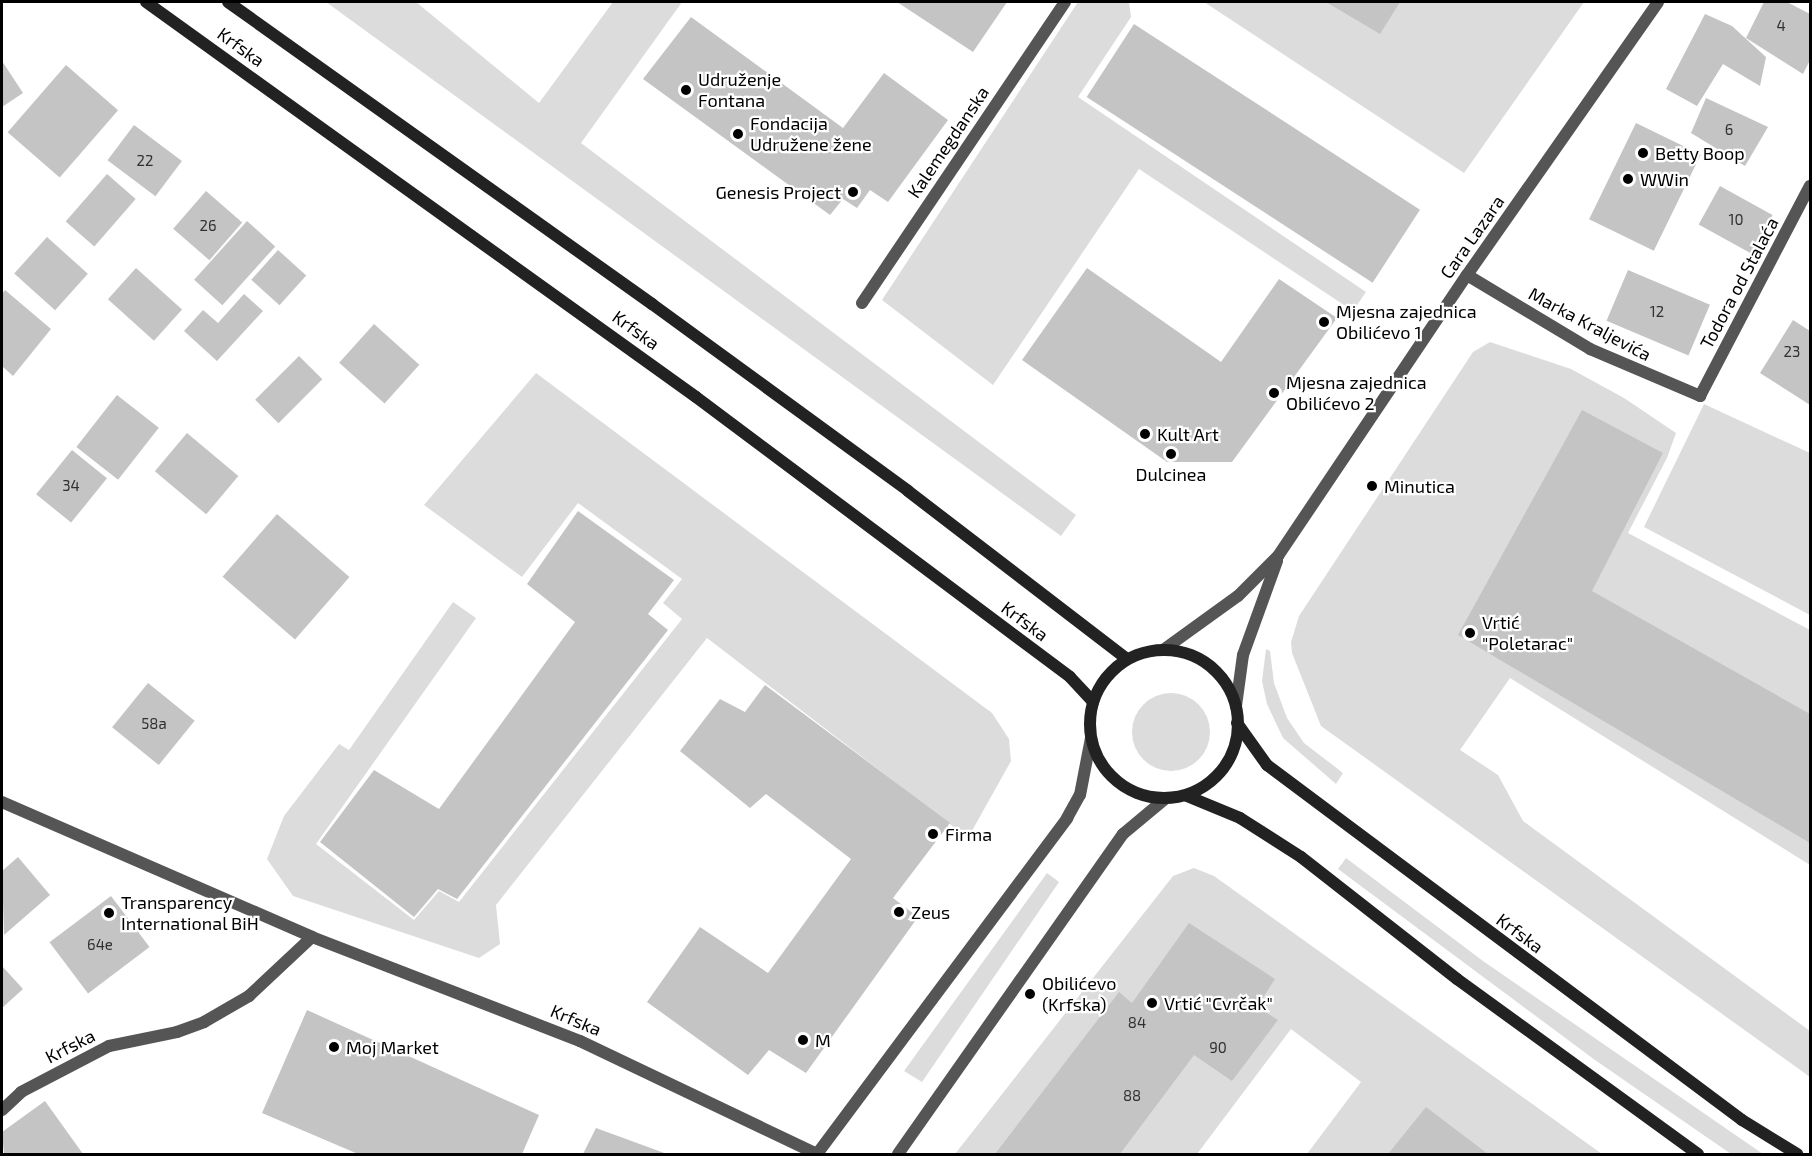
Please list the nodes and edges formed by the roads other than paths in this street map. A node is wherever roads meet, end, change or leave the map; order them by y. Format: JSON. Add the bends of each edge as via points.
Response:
{"nodes":[{"id":1,"x":146,"y":2,"type":"edge"},
{"id":2,"x":228,"y":2,"type":"edge"},
{"id":3,"x":1065,"y":2,"type":"edge"},
{"id":4,"x":1658,"y":2,"type":"edge"},
{"id":5,"x":1810,"y":186,"type":"edge"},
{"id":6,"x":1467,"y":275,"type":"junction"},
{"id":7,"x":862,"y":303,"type":"dead end"},
{"id":8,"x":1700,"y":396,"type":"joint"},
{"id":9,"x":1278,"y":556,"type":"junction"},
{"id":10,"x":1163,"y":650,"type":"junction"},
{"id":11,"x":1127,"y":659,"type":"junction"},
{"id":12,"x":1093,"y":702,"type":"junction"},
{"id":13,"x":1236,"y":706,"type":"junction"},
{"id":14,"x":1238,"y":723,"type":"junction"},
{"id":15,"x":1091,"y":738,"type":"junction"},
{"id":16,"x":1186,"y":796,"type":"junction"},
{"id":17,"x":1166,"y":798,"type":"junction"},
{"id":18,"x":2,"y":802,"type":"edge"},
{"id":19,"x":312,"y":937,"type":"junction"},
{"id":20,"x":2,"y":1110,"type":"edge"},
{"id":21,"x":817,"y":1154,"type":"edge"},
{"id":22,"x":898,"y":1155,"type":"edge"},
{"id":23,"x":1698,"y":1155,"type":"edge"},
{"id":24,"x":1797,"y":1155,"type":"edge"}],
"edges":[{"from":1,"to":12,"type":"main road","name":"Krfska","via":[[688,391],[1070,678]]},
{"from":2,"to":11,"type":"main road","name":"Krfska","via":[[671,317]]},
{"from":3,"to":7,"type":"street","name":"Kalemegdanska"},
{"from":4,"to":6,"type":"street","name":"Cara Lazara"},
{"from":5,"to":8,"type":"street","name":"Todora od Stalaća"},
{"from":6,"to":8,"type":"street","name":"Marka Kraljevića","via":[[1590,349]]},
{"from":6,"to":9,"type":"street","name":"Cara Lazara"},
{"from":9,"to":10,"type":"street","name":"Cara Lazara","via":[[1238,596]]},
{"from":9,"to":13,"type":"street","name":"Cara Lazara","via":[[1243,655]]},
{"from":10,"to":11,"type":"main road"},
{"from":10,"to":13,"type":"main road","via":[[1201,660],[1217,673]]},
{"from":11,"to":12,"type":"main road","via":[[1100,685]]},
{"from":12,"to":15,"type":"main road"},
{"from":13,"to":14,"type":"main road"},
{"from":14,"to":16,"type":"main road","via":[[1236,742],[1219,774]]},
{"from":14,"to":24,"type":"main road","name":"Krfska","via":[[1267,765],[1732,1113]]},
{"from":15,"to":17,"type":"main road","via":[[1106,771],[1120,783],[1135,793]]},
{"from":15,"to":21,"type":"street","name":"Krfska","via":[[1080,795],[1067,818]]},
{"from":16,"to":17,"type":"main road"},
{"from":16,"to":23,"type":"main road","via":[[1240,818],[1301,857],[1466,986]]},
{"from":17,"to":22,"type":"street","via":[[1123,834]]},
{"from":18,"to":19,"type":"street","name":"Krfska"},
{"from":19,"to":20,"type":"street","name":"Krfska","via":[[249,996],[204,1022],[177,1032],[109,1046],[21,1092]]},
{"from":19,"to":21,"type":"street","name":"Krfska","via":[[580,1041]]}]}
